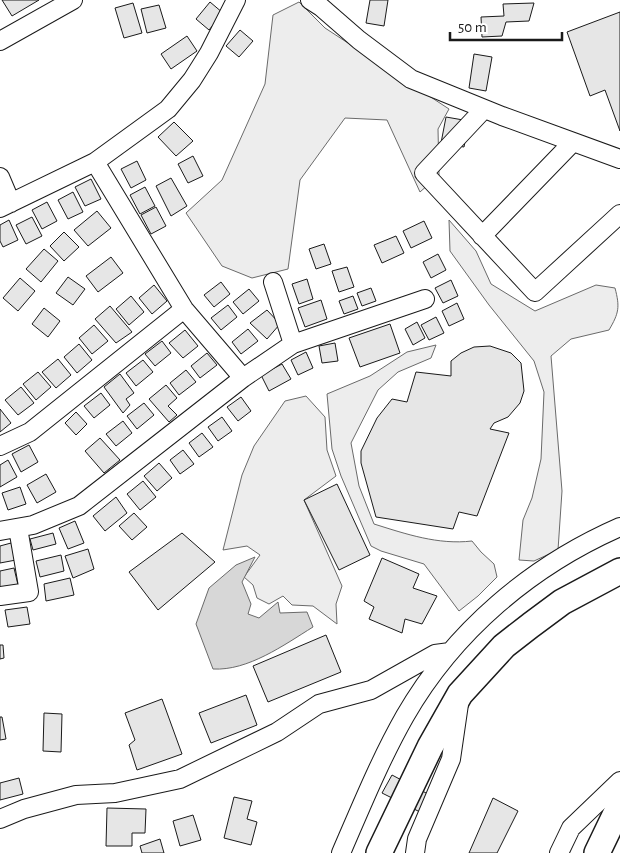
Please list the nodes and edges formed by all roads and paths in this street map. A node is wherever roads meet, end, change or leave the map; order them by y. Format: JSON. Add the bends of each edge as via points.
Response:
{"nodes":[{"id":1,"x":72,"y":0,"type":"edge"},
{"id":2,"x":236,"y":0,"type":"edge"},
{"id":3,"x":310,"y":0,"type":"edge"},
{"id":4,"x":0,"y":41,"type":"edge"},
{"id":5,"x":484,"y":109,"type":"junction"},
{"id":6,"x":574,"y":142,"type":"junction"},
{"id":7,"x":620,"y":159,"type":"edge"},
{"id":8,"x":95,"y":162,"type":"junction"},
{"id":9,"x":0,"y":176,"type":"edge"},
{"id":10,"x":6,"y":205,"type":"edge"},
{"id":11,"x":620,"y":214,"type":"edge"},
{"id":12,"x":482,"y":236,"type":"junction"},
{"id":13,"x":273,"y":282,"type":"dead end"},
{"id":14,"x":425,"y":299,"type":"dead end"},
{"id":15,"x":184,"y":309,"type":"junction"},
{"id":16,"x":294,"y":344,"type":"junction"},
{"id":17,"x":243,"y":378,"type":"junction"},
{"id":18,"x":0,"y":446,"type":"edge"},
{"id":19,"x":620,"y":526,"type":"edge"},
{"id":20,"x":18,"y":528,"type":"junction"},
{"id":21,"x":0,"y":531,"type":"edge"},
{"id":22,"x":620,"y":570,"type":"edge"},
{"id":23,"x":0,"y":596,"type":"edge"},
{"id":24,"x":450,"y":652,"type":"junction"},
{"id":25,"x":460,"y":694,"type":"junction"},
{"id":26,"x":620,"y":781,"type":"edge"},
{"id":27,"x":620,"y":805,"type":"edge"},
{"id":28,"x":0,"y":819,"type":"edge"},
{"id":29,"x":341,"y":853,"type":"edge"},
{"id":30,"x":379,"y":853,"type":"edge"},
{"id":31,"x":415,"y":853,"type":"edge"},
{"id":32,"x":559,"y":853,"type":"edge"},
{"id":33,"x":597,"y":853,"type":"edge"}],
"edges":[{"from":1,"to":4,"type":"street"},
{"from":2,"to":8,"type":"street","via":[[209,53],[168,109]]},
{"from":3,"to":5,"type":"street","via":[[411,79]]},
{"from":5,"to":6,"type":"street"},
{"from":5,"to":12,"type":"street","via":[[424,174]]},
{"from":6,"to":7,"type":"street"},
{"from":6,"to":12,"type":"street"},
{"from":8,"to":10,"type":"street"},
{"from":8,"to":15,"type":"street"},
{"from":9,"to":10,"type":"street"},
{"from":11,"to":12,"type":"street","via":[[536,292]]},
{"from":13,"to":16,"type":"street"},
{"from":14,"to":16,"type":"street"},
{"from":15,"to":17,"type":"street"},
{"from":15,"to":18,"type":"street","via":[[30,432]]},
{"from":16,"to":17,"type":"street"},
{"from":17,"to":20,"type":"street","via":[[79,506]]},
{"from":19,"to":24,"type":"street","via":[[533,575],[494,606]]},
{"from":20,"to":21,"type":"street"},
{"from":20,"to":23,"type":"street","via":[[29,592]]},
{"from":22,"to":25,"type":"highway","via":[[562,602],[531,625],[504,646]]},
{"from":24,"to":28,"type":"street","via":[[435,654],[371,690],[319,704],[277,732],[180,779],[115,793],[76,795]]},
{"from":24,"to":29,"type":"street","via":[[426,682],[386,751]]},
{"from":25,"to":30,"type":"highway","via":[[430,747]]},
{"from":25,"to":31,"type":"street","via":[[452,758],[417,839]]},
{"from":26,"to":32,"type":"street","via":[[571,828]]},
{"from":27,"to":33,"type":"highway"}]}
